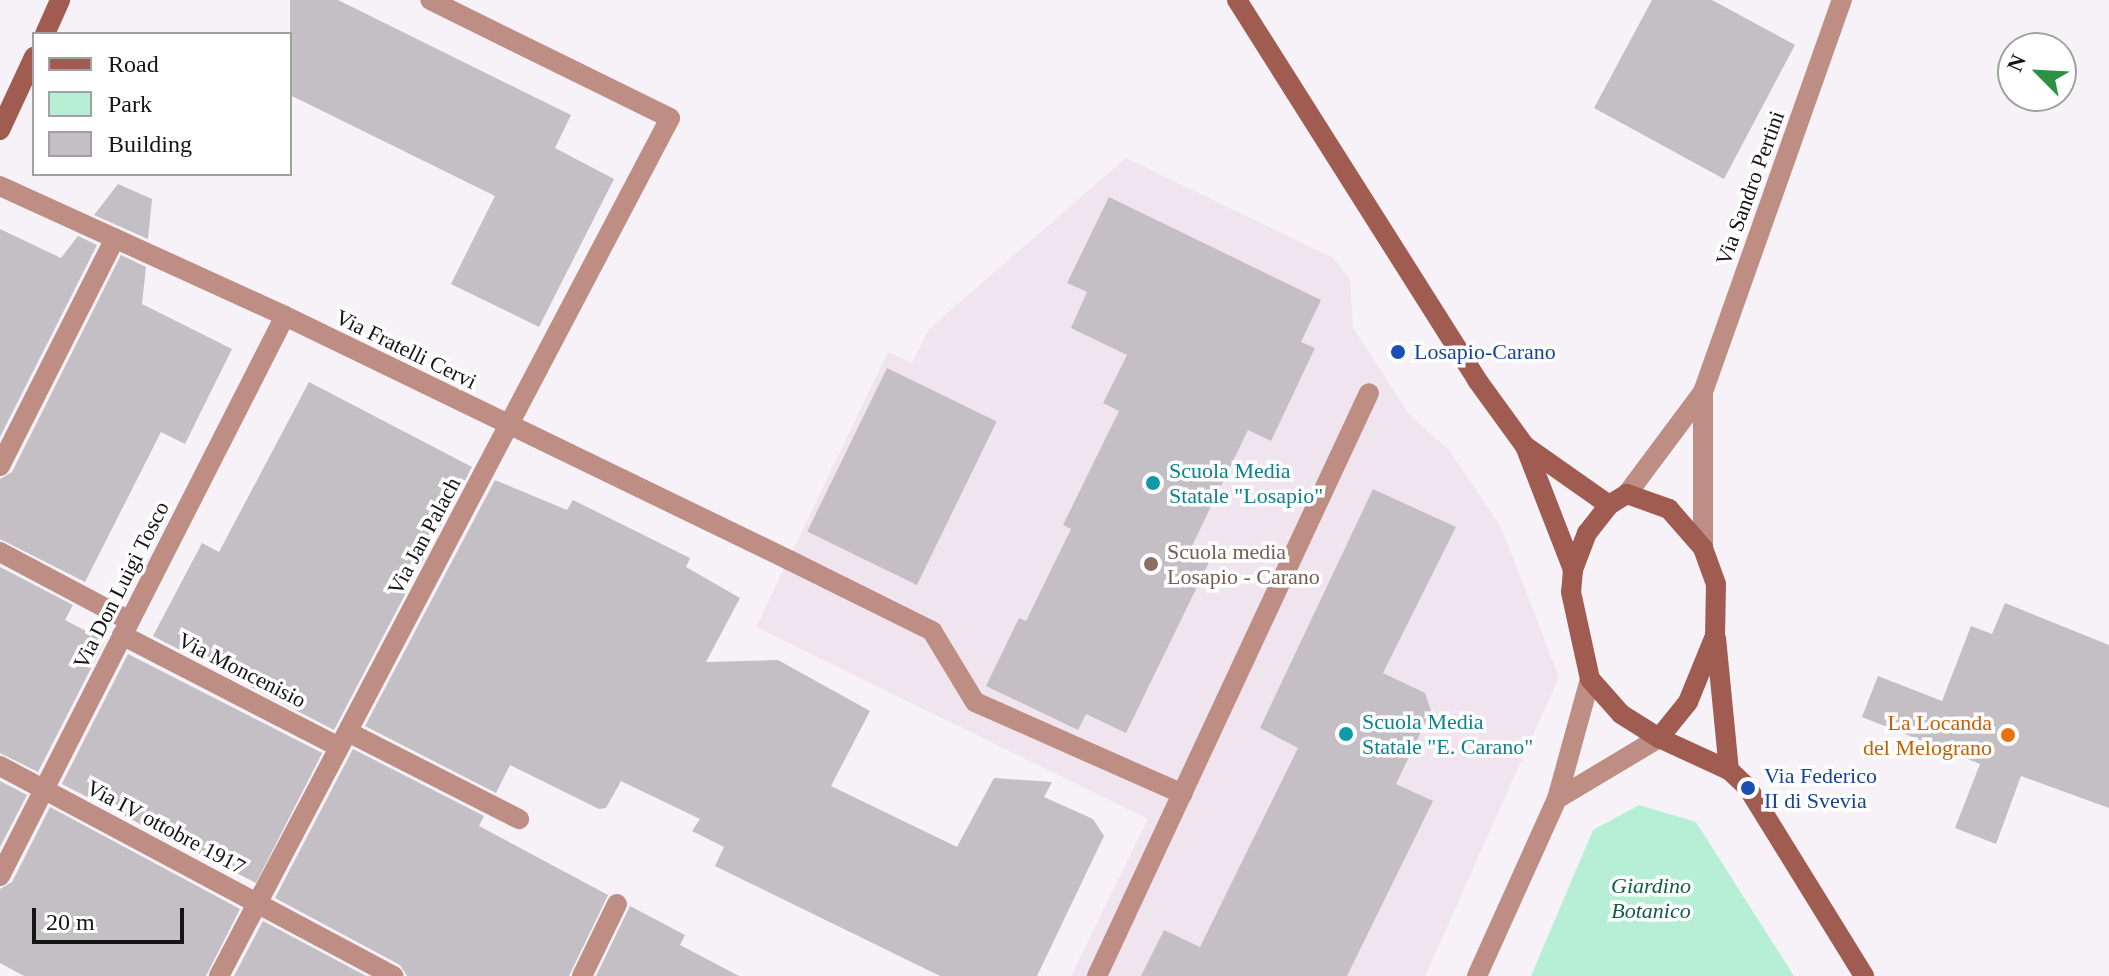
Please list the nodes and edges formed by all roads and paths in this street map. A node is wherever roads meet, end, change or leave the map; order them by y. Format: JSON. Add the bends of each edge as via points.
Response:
{"nodes":[{"id":1,"x":60,"y":0,"type":"edge"},
{"id":2,"x":430,"y":0,"type":"edge"},
{"id":3,"x":1237,"y":0,"type":"edge"},
{"id":4,"x":1842,"y":0,"type":"edge"},
{"id":5,"x":46,"y":32,"type":"edge"},
{"id":6,"x":32,"y":61,"type":"edge"},
{"id":7,"x":0,"y":130,"type":"edge"},
{"id":8,"x":0,"y":186,"type":"edge"},
{"id":9,"x":115,"y":238,"type":"junction"},
{"id":10,"x":285,"y":316,"type":"junction"},
{"id":11,"x":1703,"y":392,"type":"junction"},
{"id":12,"x":1369,"y":393,"type":"dead end"},
{"id":13,"x":509,"y":425,"type":"junction"},
{"id":14,"x":1525,"y":446,"type":"junction"},
{"id":15,"x":0,"y":466,"type":"edge"},
{"id":16,"x":1618,"y":500,"type":"junction"},
{"id":17,"x":1703,"y":548,"type":"junction"},
{"id":18,"x":0,"y":552,"type":"edge"},
{"id":19,"x":1573,"y":570,"type":"junction"},
{"id":20,"x":126,"y":628,"type":"junction"},
{"id":21,"x":1715,"y":636,"type":"junction"},
{"id":22,"x":1590,"y":679,"type":"junction"},
{"id":23,"x":1659,"y":738,"type":"junction"},
{"id":24,"x":344,"y":740,"type":"junction"},
{"id":25,"x":0,"y":766,"type":"edge"},
{"id":26,"x":1729,"y":770,"type":"junction"},
{"id":27,"x":44,"y":789,"type":"junction"},
{"id":28,"x":1183,"y":794,"type":"junction"},
{"id":29,"x":1557,"y":799,"type":"junction"},
{"id":30,"x":519,"y":819,"type":"dead end"},
{"id":31,"x":0,"y":876,"type":"edge"},
{"id":32,"x":257,"y":903,"type":"junction"},
{"id":33,"x":617,"y":904,"type":"dead end"},
{"id":34,"x":219,"y":976,"type":"edge"},
{"id":35,"x":394,"y":976,"type":"edge"},
{"id":36,"x":582,"y":976,"type":"edge"},
{"id":37,"x":1097,"y":976,"type":"edge"},
{"id":38,"x":1477,"y":976,"type":"edge"},
{"id":39,"x":1864,"y":976,"type":"edge"}],
"edges":[{"from":1,"to":5,"type":"main road"},
{"from":2,"to":13,"type":"street","name":"Via Jan Palach","via":[[670,118]]},
{"from":3,"to":14,"type":"main road","via":[[1477,380]]},
{"from":4,"to":11,"type":"street","name":"Via Sandro Pertini"},
{"from":6,"to":7,"type":"main road"},
{"from":8,"to":9,"type":"street","name":"Via Fratelli Cervi"},
{"from":9,"to":10,"type":"street","name":"Via Fratelli Cervi"},
{"from":9,"to":15,"type":"street"},
{"from":10,"to":13,"type":"street","name":"Via Fratelli Cervi"},
{"from":10,"to":20,"type":"street","name":"Via Don Luigi Tosco"},
{"from":11,"to":16,"type":"street"},
{"from":11,"to":17,"type":"street"},
{"from":12,"to":28,"type":"street"},
{"from":13,"to":24,"type":"street","name":"Via Jan Palach"},
{"from":13,"to":28,"type":"street","name":"Via Fratelli Cervi","via":[[932,631],[975,702]]},
{"from":14,"to":16,"type":"main road"},
{"from":14,"to":19,"type":"main road"},
{"from":16,"to":17,"type":"main road","via":[[1669,509]]},
{"from":16,"to":19,"type":"main road","via":[[1587,533]]},
{"from":17,"to":21,"type":"main road","via":[[1716,584]]},
{"from":18,"to":20,"type":"street","name":"Via Moncenisio"},
{"from":19,"to":22,"type":"main road","via":[[1571,592]]},
{"from":20,"to":24,"type":"street","name":"Via Moncenisio"},
{"from":20,"to":27,"type":"street","name":"Via Don Luigi Tosco"},
{"from":21,"to":23,"type":"main road","via":[[1688,702]]},
{"from":21,"to":26,"type":"main road"},
{"from":22,"to":23,"type":"main road","via":[[1621,714]]},
{"from":22,"to":29,"type":"street"},
{"from":23,"to":26,"type":"main road"},
{"from":23,"to":29,"type":"street"},
{"from":24,"to":30,"type":"street","name":"Via Moncenisio"},
{"from":24,"to":32,"type":"street","name":"Via Jan Palach"},
{"from":25,"to":27,"type":"street","name":"Via IV ottobre 1917"},
{"from":26,"to":39,"type":"main road","via":[[1748,788]]},
{"from":27,"to":31,"type":"street","name":"Via Don Luigi Tosco"},
{"from":27,"to":32,"type":"street","name":"Via IV ottobre 1917"},
{"from":28,"to":37,"type":"street"},
{"from":29,"to":38,"type":"street"},
{"from":32,"to":34,"type":"street","name":"Via Jan Palach"},
{"from":32,"to":35,"type":"street","name":"Via IV ottobre 1917"},
{"from":33,"to":36,"type":"street"}]}
